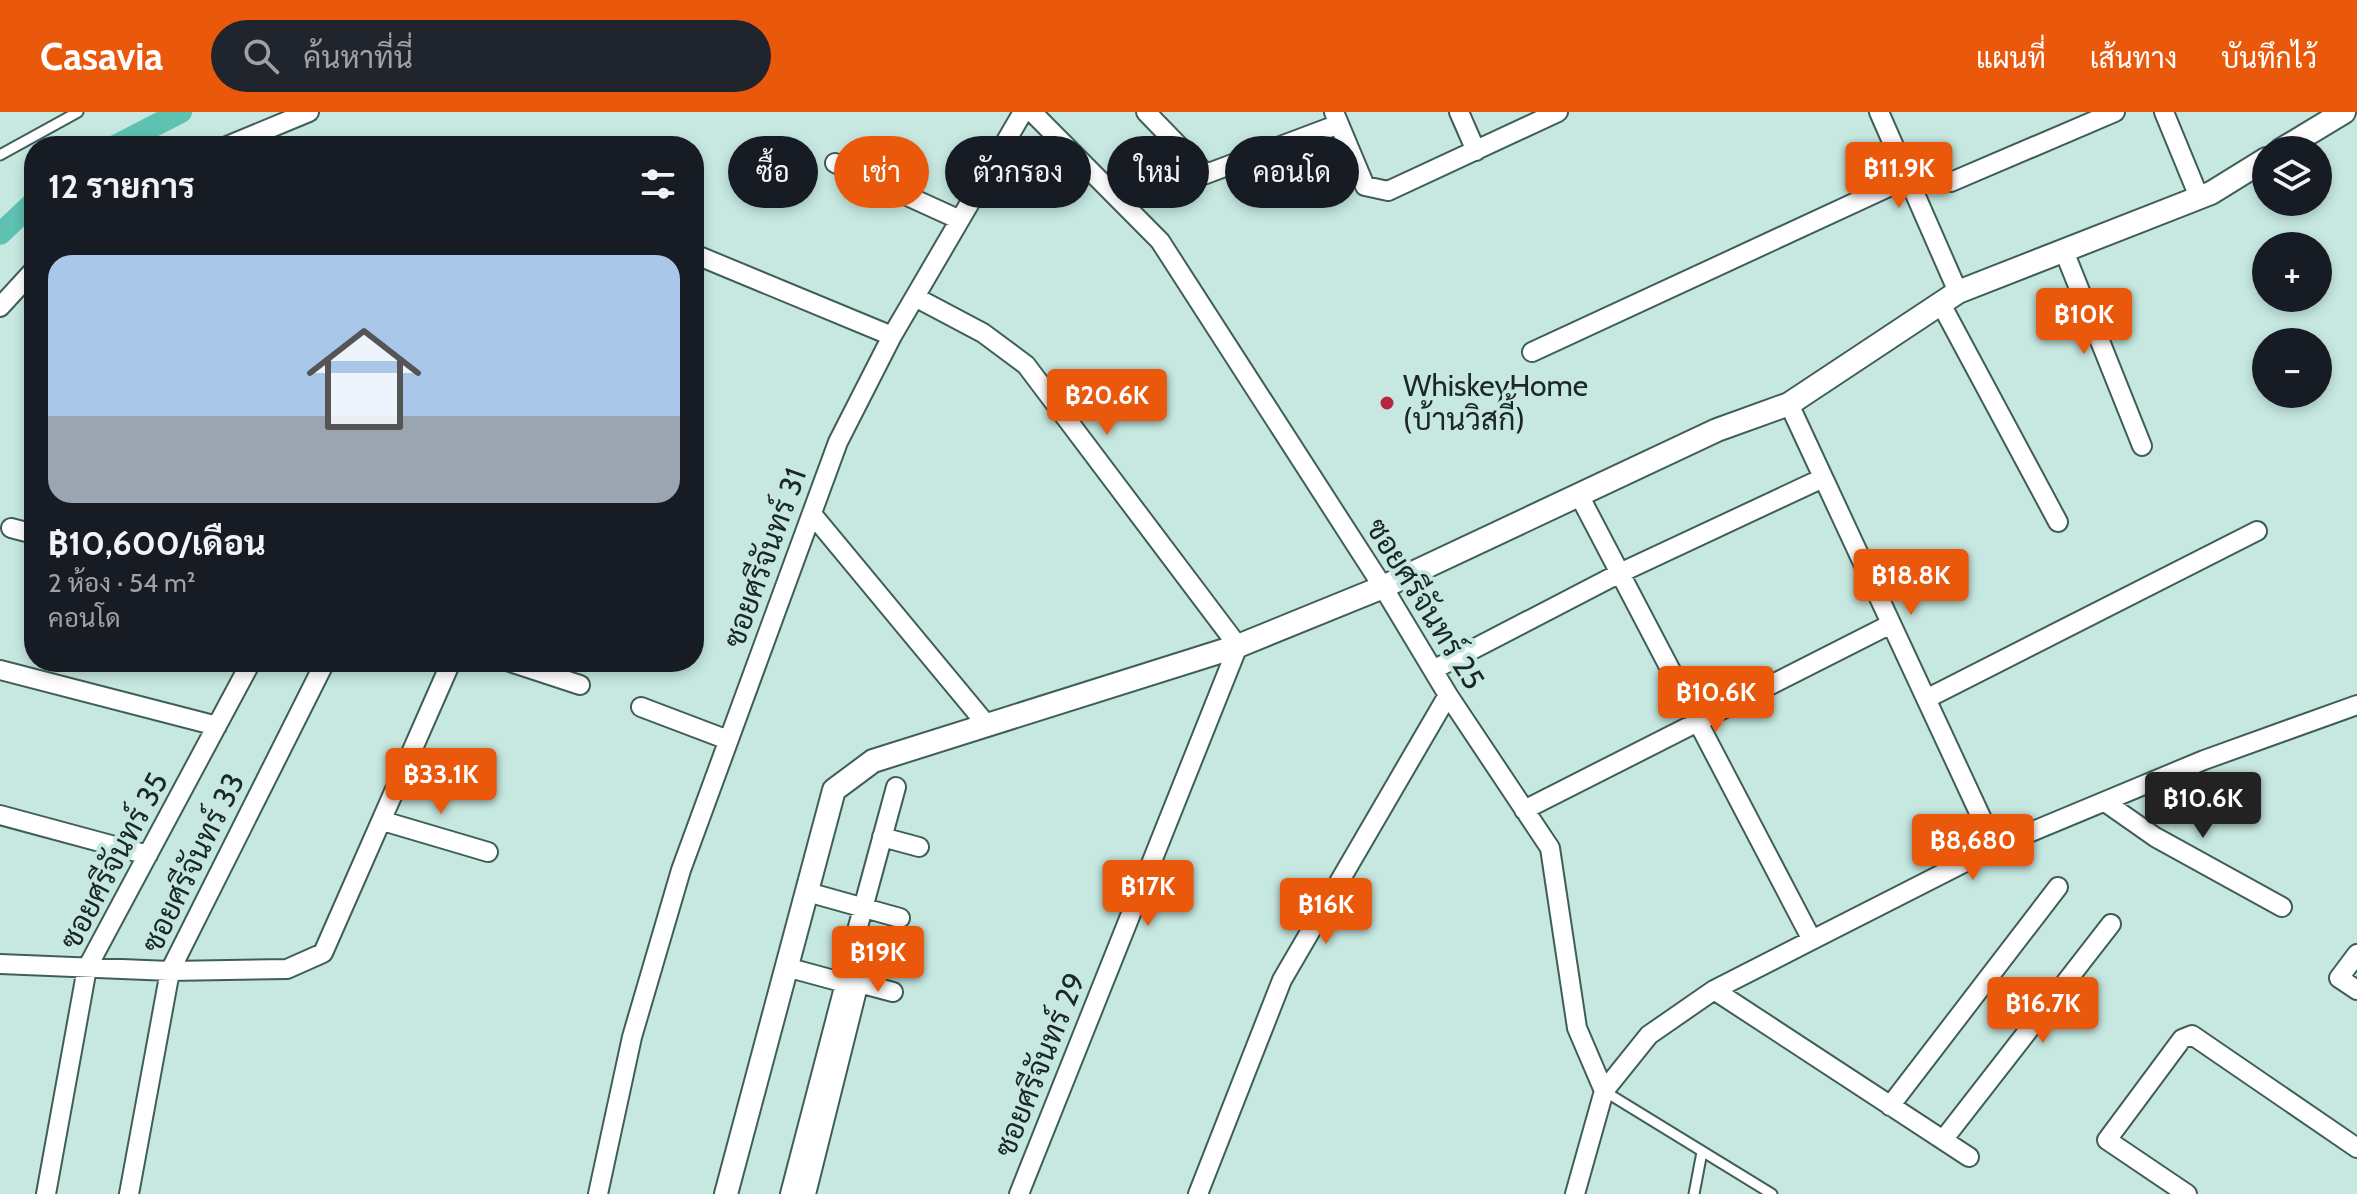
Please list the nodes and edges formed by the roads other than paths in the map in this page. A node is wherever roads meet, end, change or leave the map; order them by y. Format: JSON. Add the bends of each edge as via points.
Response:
{"nodes":[{"id":1,"x":78,"y":112,"type":"edge"},
{"id":2,"x":309,"y":112,"type":"edge"},
{"id":3,"x":1023,"y":112,"type":"edge"},
{"id":4,"x":1032,"y":112,"type":"edge"},
{"id":5,"x":1146,"y":112,"type":"edge"},
{"id":6,"x":1459,"y":112,"type":"edge"},
{"id":7,"x":1558,"y":112,"type":"edge"},
{"id":8,"x":1879,"y":112,"type":"edge"},
{"id":9,"x":2115,"y":112,"type":"edge"},
{"id":10,"x":2164,"y":112,"type":"edge"},
{"id":11,"x":2344,"y":112,"type":"edge"},
{"id":12,"x":1336,"y":118,"type":"edge"},
{"id":13,"x":34,"y":136,"type":"edge"},
{"id":14,"x":251,"y":136,"type":"edge"},
{"id":15,"x":2304,"y":136,"type":"edge"},
{"id":16,"x":24,"y":142,"type":"edge"},
{"id":17,"x":1476,"y":151,"type":"junction"},
{"id":18,"x":0,"y":155,"type":"edge"},
{"id":19,"x":2252,"y":167,"type":"edge"},
{"id":20,"x":1908,"y":178,"type":"junction"},
{"id":21,"x":1951,"y":182,"type":"dead end"},
{"id":22,"x":2199,"y":197,"type":"junction"},
{"id":23,"x":929,"y":206,"type":"edge"},
{"id":24,"x":960,"y":220,"type":"junction"},
{"id":25,"x":2064,"y":251,"type":"junction"},
{"id":26,"x":704,"y":258,"type":"edge"},
{"id":27,"x":24,"y":281,"type":"edge"},
{"id":28,"x":915,"y":297,"type":"junction"},
{"id":29,"x":1949,"y":298,"type":"junction"},
{"id":30,"x":0,"y":307,"type":"edge"},
{"id":31,"x":892,"y":336,"type":"junction"},
{"id":32,"x":1532,"y":352,"type":"dead end"},
{"id":33,"x":1789,"y":404,"type":"junction"},
{"id":34,"x":2142,"y":446,"type":"dead end"},
{"id":35,"x":1823,"y":478,"type":"junction"},
{"id":36,"x":1579,"y":495,"type":"junction"},
{"id":37,"x":812,"y":514,"type":"junction"},
{"id":38,"x":2058,"y":522,"type":"dead end"},
{"id":39,"x":11,"y":528,"type":"dead end"},
{"id":40,"x":24,"y":531,"type":"edge"},
{"id":41,"x":2257,"y":531,"type":"dead end"},
{"id":42,"x":1620,"y":573,"type":"junction"},
{"id":43,"x":1383,"y":587,"type":"junction"},
{"id":44,"x":1891,"y":624,"type":"junction"},
{"id":45,"x":1238,"y":646,"type":"junction"},
{"id":46,"x":0,"y":670,"type":"edge"},
{"id":47,"x":1433,"y":670,"type":"junction"},
{"id":48,"x":246,"y":672,"type":"edge"},
{"id":49,"x":320,"y":672,"type":"edge"},
{"id":50,"x":447,"y":672,"type":"edge"},
{"id":51,"x":540,"y":672,"type":"edge"},
{"id":52,"x":580,"y":685,"type":"dead end"},
{"id":53,"x":1448,"y":695,"type":"junction"},
{"id":54,"x":1926,"y":699,"type":"junction"},
{"id":55,"x":2357,"y":705,"type":"edge"},
{"id":56,"x":641,"y":707,"type":"dead end"},
{"id":57,"x":1697,"y":720,"type":"junction"},
{"id":58,"x":987,"y":725,"type":"junction"},
{"id":59,"x":217,"y":726,"type":"junction"},
{"id":60,"x":728,"y":740,"type":"junction"},
{"id":61,"x":896,"y":787,"type":"dead end"},
{"id":62,"x":2105,"y":802,"type":"junction"},
{"id":63,"x":1524,"y":810,"type":"junction"},
{"id":64,"x":0,"y":815,"type":"edge"},
{"id":65,"x":383,"y":821,"type":"junction"},
{"id":66,"x":882,"y":837,"type":"junction"},
{"id":67,"x":919,"y":847,"type":"dead end"},
{"id":68,"x":1995,"y":847,"type":"junction"},
{"id":69,"x":488,"y":852,"type":"dead end"},
{"id":70,"x":148,"y":855,"type":"junction"},
{"id":71,"x":2058,"y":887,"type":"dead end"},
{"id":72,"x":818,"y":895,"type":"dead end"},
{"id":73,"x":2282,"y":907,"type":"dead end"},
{"id":74,"x":863,"y":908,"type":"junction"},
{"id":75,"x":900,"y":918,"type":"dead end"},
{"id":76,"x":2111,"y":924,"type":"dead end"},
{"id":77,"x":1812,"y":940,"type":"junction"},
{"id":78,"x":854,"y":949,"type":"dead end"},
{"id":79,"x":2357,"y":954,"type":"edge"},
{"id":80,"x":0,"y":964,"type":"edge"},
{"id":81,"x":87,"y":968,"type":"junction"},
{"id":82,"x":797,"y":970,"type":"dead end"},
{"id":83,"x":170,"y":971,"type":"junction"},
{"id":84,"x":852,"y":983,"type":"junction"},
{"id":85,"x":1714,"y":990,"type":"junction"},
{"id":86,"x":2357,"y":990,"type":"edge"},
{"id":87,"x":893,"y":992,"type":"dead end"},
{"id":88,"x":1604,"y":1091,"type":"junction"},
{"id":89,"x":1890,"y":1106,"type":"junction"},
{"id":90,"x":1943,"y":1140,"type":"junction"},
{"id":91,"x":2357,"y":1148,"type":"edge"},
{"id":92,"x":1702,"y":1152,"type":"junction"},
{"id":93,"x":1969,"y":1157,"type":"dead end"},
{"id":94,"x":46,"y":1194,"type":"edge"},
{"id":95,"x":129,"y":1194,"type":"edge"},
{"id":96,"x":598,"y":1194,"type":"edge"},
{"id":97,"x":726,"y":1194,"type":"edge"},
{"id":98,"x":790,"y":1194,"type":"edge"},
{"id":99,"x":806,"y":1194,"type":"edge"},
{"id":100,"x":1019,"y":1194,"type":"edge"},
{"id":101,"x":1198,"y":1194,"type":"edge"},
{"id":102,"x":1575,"y":1194,"type":"edge"},
{"id":103,"x":1694,"y":1194,"type":"edge"},
{"id":104,"x":1772,"y":1194,"type":"edge"},
{"id":105,"x":2187,"y":1194,"type":"edge"}],
"edges":[{"from":1,"to":13,"type":"lane"},
{"from":2,"to":14,"type":"street"},
{"from":3,"to":24,"type":"street","name":"ซอยศรีจันทร์ 31"},
{"from":4,"to":43,"type":"street","name":"ซอยศรีจันทร์ 25","via":[[1160,241]]},
{"from":5,"to":12,"type":"street","via":[[1206,174]]},
{"from":6,"to":17,"type":"street"},
{"from":7,"to":17,"type":"street"},
{"from":8,"to":20,"type":"street"},
{"from":9,"to":21,"type":"street"},
{"from":10,"to":22,"type":"street"},
{"from":11,"to":15,"type":"street"},
{"from":12,"to":17,"type":"street","via":[[1365,186],[1388,191]]},
{"from":16,"to":18,"type":"lane"},
{"from":19,"to":22,"type":"street"},
{"from":20,"to":29,"type":"street"},
{"from":20,"to":32,"type":"street"},
{"from":22,"to":25,"type":"street"},
{"from":23,"to":24,"type":"street"},
{"from":24,"to":28,"type":"street","name":"ซอยศรีจันทร์ 31"},
{"from":25,"to":29,"type":"street"},
{"from":25,"to":34,"type":"street"},
{"from":26,"to":31,"type":"street"},
{"from":27,"to":30,"type":"street"},
{"from":28,"to":31,"type":"street","name":"ซอยศรีจันทร์ 31"},
{"from":28,"to":45,"type":"street","via":[[983,333],[1026,365]]},
{"from":29,"to":33,"type":"street"},
{"from":29,"to":38,"type":"street"},
{"from":31,"to":37,"type":"street","name":"ซอยศรีจันทร์ 31","via":[[838,442]]},
{"from":33,"to":35,"type":"street"},
{"from":33,"to":36,"type":"street","via":[[1717,430]]},
{"from":35,"to":42,"type":"street"},
{"from":35,"to":44,"type":"street"},
{"from":36,"to":42,"type":"street"},
{"from":36,"to":43,"type":"street"},
{"from":37,"to":58,"type":"street"},
{"from":37,"to":60,"type":"street","name":"ซอยศรีจันทร์ 31"},
{"from":39,"to":40,"type":"street"},
{"from":41,"to":54,"type":"street"},
{"from":42,"to":47,"type":"street"},
{"from":42,"to":57,"type":"street"},
{"from":43,"to":45,"type":"street"},
{"from":43,"to":47,"type":"street","name":"ซอยศรีจันทร์ 25"},
{"from":44,"to":54,"type":"street"},
{"from":44,"to":57,"type":"street"},
{"from":45,"to":58,"type":"street"},
{"from":45,"to":100,"type":"street","name":"ซอยศรีจันทร์ 29"},
{"from":46,"to":59,"type":"street"},
{"from":47,"to":53,"type":"street","name":"ซอยศรีจันทร์ 25"},
{"from":48,"to":59,"type":"street","name":"ซอยศรีจันทร์ 35"},
{"from":49,"to":83,"type":"street","name":"ซอยศรีจันทร์ 33"},
{"from":50,"to":65,"type":"street"},
{"from":51,"to":52,"type":"street"},
{"from":53,"to":63,"type":"street","name":"ซอยศรีจันทร์ 25"},
{"from":53,"to":101,"type":"street","via":[[1282,980]]},
{"from":54,"to":68,"type":"street"},
{"from":55,"to":62,"type":"street"},
{"from":56,"to":60,"type":"street"},
{"from":57,"to":63,"type":"street"},
{"from":57,"to":77,"type":"street"},
{"from":58,"to":97,"type":"street","via":[[873,761],[834,790]]},
{"from":59,"to":70,"type":"street","name":"ซอยศรีจันทร์ 35"},
{"from":60,"to":96,"type":"street","name":"ซอยศรีจันทร์ 31","via":[[681,870],[632,1037]]},
{"from":61,"to":66,"type":"street"},
{"from":62,"to":68,"type":"street"},
{"from":62,"to":73,"type":"street","via":[[2155,837]]},
{"from":63,"to":88,"type":"street","name":"ซอยศรีจันทร์ 25","via":[[1550,848],[1577,1028]]},
{"from":64,"to":70,"type":"street"},
{"from":65,"to":69,"type":"street"},
{"from":65,"to":83,"type":"street","via":[[323,953],[287,969]]},
{"from":66,"to":67,"type":"street"},
{"from":66,"to":74,"type":"street"},
{"from":68,"to":77,"type":"street"},
{"from":70,"to":81,"type":"street","name":"ซอยศรีจันทร์ 35"},
{"from":71,"to":89,"type":"street"},
{"from":72,"to":74,"type":"street"},
{"from":74,"to":75,"type":"street"},
{"from":74,"to":84,"type":"street","via":[[856,934],[870,938]]},
{"from":76,"to":90,"type":"street"},
{"from":77,"to":85,"type":"street"},
{"from":78,"to":84,"type":"street"},
{"from":79,"to":86,"type":"street","via":[[2339,978]]},
{"from":80,"to":81,"type":"street"},
{"from":81,"to":83,"type":"street"},
{"from":81,"to":94,"type":"street","name":"ซอยศรีจันทร์ 35"},
{"from":82,"to":84,"type":"street"},
{"from":83,"to":95,"type":"street","name":"ซอยศรีจันทร์ 33"},
{"from":84,"to":87,"type":"street"},
{"from":84,"to":98,"type":"street"},
{"from":84,"to":99,"type":"street"},
{"from":85,"to":88,"type":"street","via":[[1649,1035]]},
{"from":85,"to":89,"type":"street"},
{"from":88,"to":92,"type":"lane"},
{"from":88,"to":102,"type":"street"},
{"from":89,"to":90,"type":"street"},
{"from":90,"to":93,"type":"street"},
{"from":91,"to":105,"type":"street","via":[[2192,1035],[2182,1039],[2107,1140]]},
{"from":92,"to":103,"type":"lane"},
{"from":92,"to":104,"type":"lane"}]}
